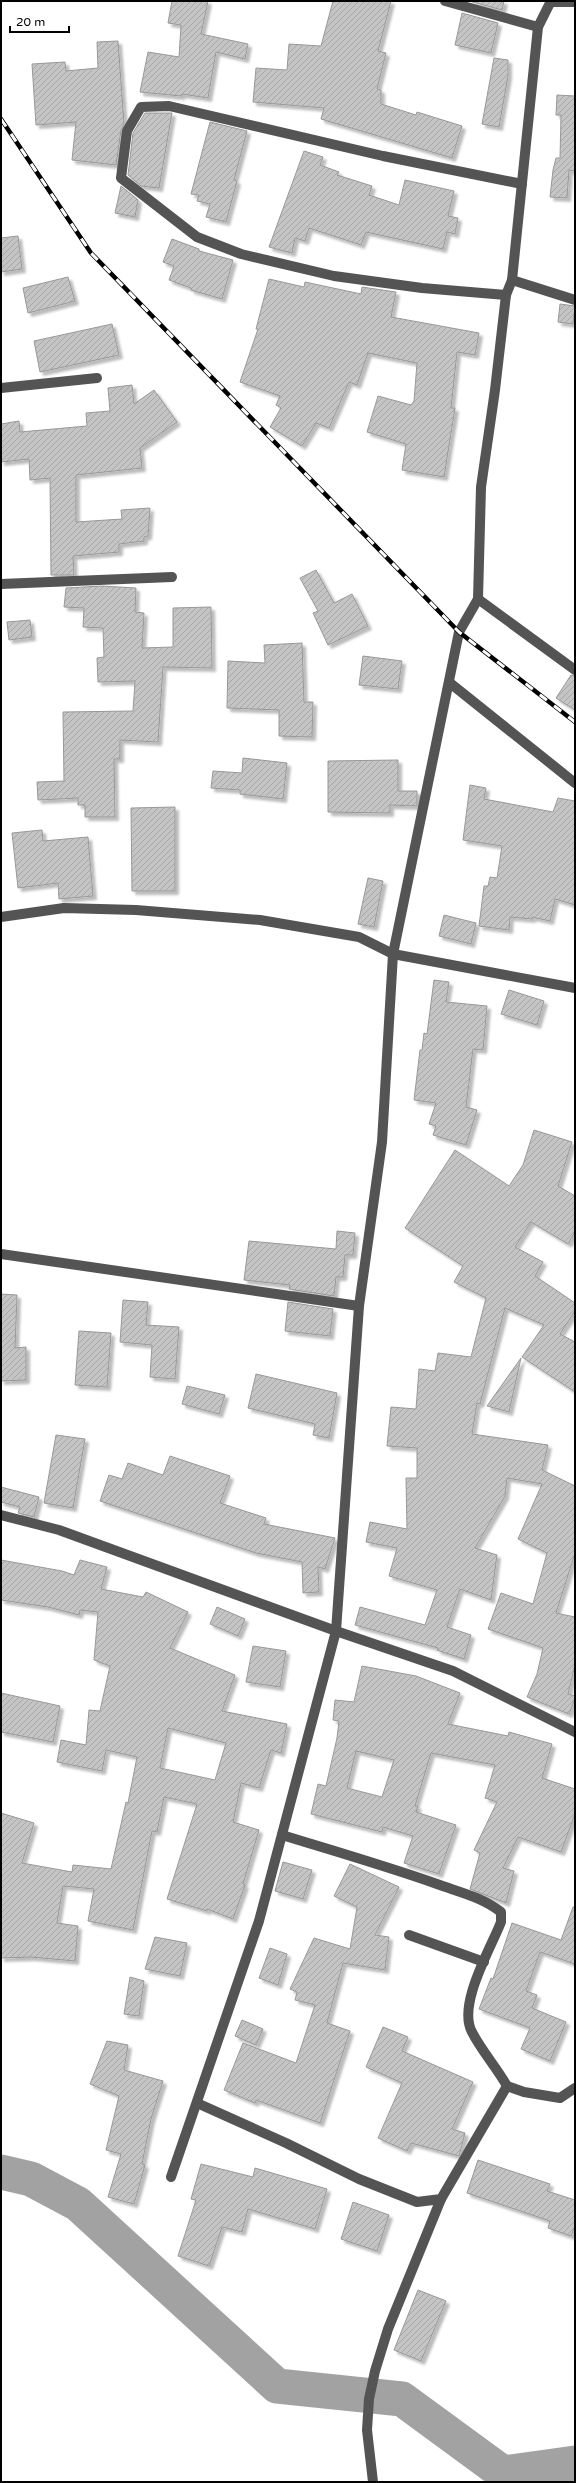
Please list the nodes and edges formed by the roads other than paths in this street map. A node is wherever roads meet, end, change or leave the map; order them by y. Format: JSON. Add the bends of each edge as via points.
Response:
{"nodes":[{"id":1,"x":444,"y":1,"type":"edge"},
{"id":2,"x":550,"y":2,"type":"edge"},
{"id":3,"x":575,"y":2,"type":"edge"},
{"id":4,"x":538,"y":27,"type":"junction"},
{"id":5,"x":522,"y":184,"type":"junction"},
{"id":6,"x":512,"y":280,"type":"junction"},
{"id":7,"x":506,"y":295,"type":"junction"},
{"id":8,"x":575,"y":300,"type":"edge"},
{"id":9,"x":97,"y":378,"type":"dead end"},
{"id":10,"x":1,"y":388,"type":"edge"},
{"id":11,"x":172,"y":577,"type":"dead end"},
{"id":12,"x":1,"y":584,"type":"edge"},
{"id":13,"x":478,"y":599,"type":"junction"},
{"id":14,"x":575,"y":670,"type":"edge"},
{"id":15,"x":450,"y":683,"type":"junction"},
{"id":16,"x":575,"y":783,"type":"edge"},
{"id":17,"x":1,"y":917,"type":"edge"},
{"id":18,"x":393,"y":954,"type":"junction"},
{"id":19,"x":575,"y":988,"type":"edge"},
{"id":20,"x":1,"y":1254,"type":"edge"},
{"id":21,"x":359,"y":1306,"type":"junction"},
{"id":22,"x":1,"y":1515,"type":"edge"},
{"id":23,"x":336,"y":1631,"type":"junction"},
{"id":24,"x":575,"y":1732,"type":"edge"},
{"id":25,"x":282,"y":1836,"type":"junction"},
{"id":26,"x":409,"y":1935,"type":"dead end"},
{"id":27,"x":484,"y":1962,"type":"junction"},
{"id":28,"x":507,"y":2086,"type":"junction"},
{"id":29,"x":575,"y":2088,"type":"edge"},
{"id":30,"x":197,"y":2103,"type":"junction"},
{"id":31,"x":171,"y":2177,"type":"dead end"},
{"id":32,"x":441,"y":2199,"type":"junction"},
{"id":33,"x":374,"y":2482,"type":"edge"}],
"edges":[{"from":1,"to":4,"type":"street"},
{"from":2,"to":3,"type":"street"},
{"from":2,"to":4,"type":"street"},
{"from":4,"to":5,"type":"street"},
{"from":5,"to":6,"type":"street"},
{"from":5,"to":7,"type":"street","via":[[383,156],[169,106],[141,107],[127,131],[121,178],[197,237],[240,254],[334,276],[422,288]]},
{"from":6,"to":7,"type":"street"},
{"from":6,"to":8,"type":"street"},
{"from":7,"to":13,"type":"street","via":[[496,390],[480,487]]},
{"from":9,"to":10,"type":"street"},
{"from":11,"to":12,"type":"street"},
{"from":13,"to":14,"type":"street"},
{"from":13,"to":15,"type":"street","via":[[459,632]]},
{"from":15,"to":16,"type":"street"},
{"from":15,"to":18,"type":"street"},
{"from":17,"to":18,"type":"street","via":[[64,908],[136,910],[260,920],[359,937]]},
{"from":18,"to":19,"type":"street"},
{"from":18,"to":21,"type":"street","via":[[382,1142]]},
{"from":20,"to":21,"type":"street"},
{"from":21,"to":23,"type":"street"},
{"from":22,"to":23,"type":"street","via":[[59,1530]]},
{"from":23,"to":24,"type":"street","via":[[453,1671]]},
{"from":23,"to":25,"type":"street"},
{"from":25,"to":27,"type":"street","via":[[389,1867],[489,1903],[501,1912],[501,1922]]},
{"from":25,"to":30,"type":"street","via":[[259,1921]]},
{"from":26,"to":27,"type":"street"},
{"from":27,"to":28,"type":"street","via":[[472,1990],[468,2017],[471,2032]]},
{"from":28,"to":29,"type":"street","via":[[524,2092],[560,2098]]},
{"from":28,"to":32,"type":"street"},
{"from":30,"to":31,"type":"street"},
{"from":30,"to":32,"type":"street","via":[[359,2179],[417,2202]]},
{"from":32,"to":33,"type":"street","via":[[388,2329],[375,2371],[369,2399],[367,2430]]}]}
